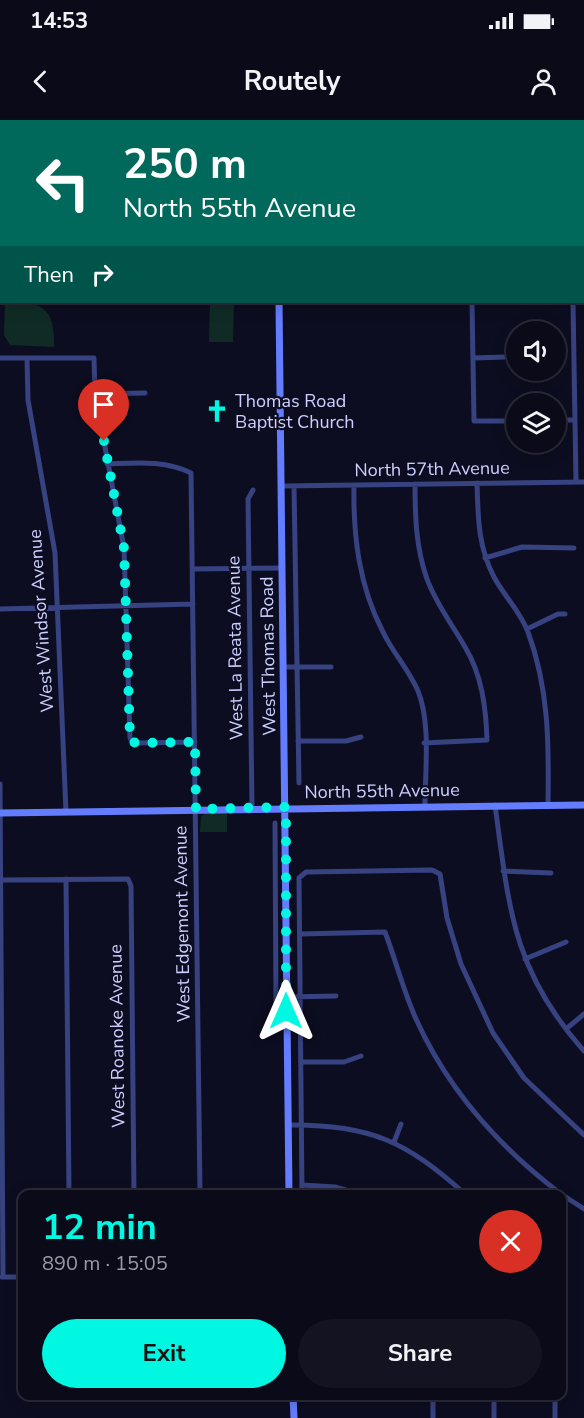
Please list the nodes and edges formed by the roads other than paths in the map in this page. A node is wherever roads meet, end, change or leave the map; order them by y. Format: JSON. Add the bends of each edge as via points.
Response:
{"nodes":[{"id":1,"x":279,"y":303,"type":"edge"},
{"id":2,"x":472,"y":303,"type":"edge"},
{"id":3,"x":573,"y":303,"type":"edge"},
{"id":4,"x":505,"y":357,"type":"dead end"},
{"id":5,"x":0,"y":358,"type":"edge"},
{"id":6,"x":27,"y":358,"type":"junction"},
{"id":7,"x":473,"y":358,"type":"junction"},
{"id":8,"x":145,"y":393,"type":"dead end"},
{"id":9,"x":95,"y":394,"type":"junction"},
{"id":10,"x":566,"y":420,"type":"edge"},
{"id":11,"x":575,"y":420,"type":"junction"},
{"id":12,"x":506,"y":421,"type":"edge"},
{"id":13,"x":107,"y":464,"type":"junction"},
{"id":14,"x":576,"y":482,"type":"junction"},
{"id":15,"x":584,"y":482,"type":"edge"},
{"id":16,"x":477,"y":483,"type":"junction"},
{"id":17,"x":415,"y":484,"type":"junction"},
{"id":18,"x":354,"y":485,"type":"junction"},
{"id":19,"x":281,"y":486,"type":"junction"},
{"id":20,"x":294,"y":486,"type":"junction"},
{"id":21,"x":253,"y":490,"type":"dead end"},
{"id":22,"x":574,"y":548,"type":"dead end"},
{"id":23,"x":485,"y":558,"type":"junction"},
{"id":24,"x":249,"y":568,"type":"junction"},
{"id":25,"x":282,"y":568,"type":"junction"},
{"id":26,"x":192,"y":569,"type":"junction"},
{"id":27,"x":193,"y":604,"type":"junction"},
{"id":28,"x":126,"y":606,"type":"junction"},
{"id":29,"x":57,"y":607,"type":"junction"},
{"id":30,"x":0,"y":609,"type":"edge"},
{"id":31,"x":565,"y":615,"type":"dead end"},
{"id":32,"x":527,"y":629,"type":"junction"},
{"id":33,"x":284,"y":667,"type":"junction"},
{"id":34,"x":297,"y":667,"type":"junction"},
{"id":35,"x":331,"y":667,"type":"dead end"},
{"id":36,"x":361,"y":737,"type":"dead end"},
{"id":37,"x":298,"y":741,"type":"junction"},
{"id":38,"x":195,"y":742,"type":"junction"},
{"id":39,"x":424,"y":742,"type":"junction"},
{"id":40,"x":299,"y":783,"type":"dead end"},
{"id":41,"x":0,"y":784,"type":"edge"},
{"id":42,"x":425,"y":805,"type":"junction"},
{"id":43,"x":495,"y":805,"type":"junction"},
{"id":44,"x":548,"y":805,"type":"junction"},
{"id":45,"x":584,"y":805,"type":"edge"},
{"id":46,"x":286,"y":807,"type":"junction"},
{"id":47,"x":252,"y":808,"type":"junction"},
{"id":48,"x":196,"y":809,"type":"junction"},
{"id":49,"x":66,"y":812,"type":"junction"},
{"id":50,"x":0,"y":813,"type":"edge"},
{"id":51,"x":274,"y":823,"type":"dead end"},
{"id":52,"x":275,"y":854,"type":"junction"},
{"id":53,"x":286,"y":854,"type":"junction"},
{"id":54,"x":503,"y":871,"type":"junction"},
{"id":55,"x":551,"y":873,"type":"dead end"},
{"id":56,"x":66,"y":879,"type":"junction"},
{"id":57,"x":1,"y":880,"type":"edge"},
{"id":58,"x":300,"y":934,"type":"junction"},
{"id":59,"x":566,"y":942,"type":"dead end"},
{"id":60,"x":525,"y":959,"type":"junction"},
{"id":61,"x":300,"y":996,"type":"junction"},
{"id":62,"x":336,"y":996,"type":"dead end"},
{"id":63,"x":286,"y":997,"type":"junction"},
{"id":64,"x":286,"y":1011,"type":"junction"},
{"id":65,"x":584,"y":1014,"type":"edge"},
{"id":66,"x":566,"y":1029,"type":"junction"},
{"id":67,"x":584,"y":1052,"type":"edge"},
{"id":68,"x":361,"y":1056,"type":"dead end"},
{"id":69,"x":1,"y":1061,"type":"edge"},
{"id":70,"x":301,"y":1062,"type":"junction"},
{"id":71,"x":401,"y":1124,"type":"dead end"},
{"id":72,"x":288,"y":1125,"type":"junction"},
{"id":73,"x":301,"y":1125,"type":"junction"},
{"id":74,"x":584,"y":1135,"type":"edge"},
{"id":75,"x":394,"y":1142,"type":"junction"},
{"id":76,"x":302,"y":1185,"type":"junction"},
{"id":77,"x":69,"y":1190,"type":"edge"},
{"id":78,"x":134,"y":1190,"type":"edge"},
{"id":79,"x":200,"y":1190,"type":"edge"},
{"id":80,"x":289,"y":1190,"type":"edge"},
{"id":81,"x":302,"y":1190,"type":"edge"},
{"id":82,"x":343,"y":1190,"type":"edge"},
{"id":83,"x":461,"y":1190,"type":"edge"},
{"id":84,"x":556,"y":1190,"type":"edge"},
{"id":85,"x":566,"y":1197,"type":"edge"},
{"id":86,"x":584,"y":1209,"type":"edge"},
{"id":87,"x":2,"y":1277,"type":"edge"},
{"id":88,"x":18,"y":1277,"type":"edge"},
{"id":89,"x":293,"y":1400,"type":"edge"},
{"id":90,"x":433,"y":1400,"type":"edge"},
{"id":91,"x":494,"y":1400,"type":"edge"},
{"id":92,"x":555,"y":1400,"type":"edge"},
{"id":93,"x":294,"y":1418,"type":"edge"},
{"id":94,"x":433,"y":1418,"type":"edge"},
{"id":95,"x":494,"y":1418,"type":"edge"},
{"id":96,"x":555,"y":1418,"type":"edge"}],
"edges":[{"from":1,"to":19,"type":"main road","name":"West Thomas Road"},
{"from":2,"to":7,"type":"street"},
{"from":3,"to":11,"type":"street"},
{"from":4,"to":7,"type":"street"},
{"from":5,"to":6,"type":"street"},
{"from":6,"to":9,"type":"street","via":[[94,358]]},
{"from":6,"to":29,"type":"street","name":"West Windsor Avenue","via":[[28,400],[55,553]]},
{"from":7,"to":12,"type":"street","via":[[474,421]]},
{"from":8,"to":9,"type":"street"},
{"from":9,"to":13,"type":"street"},
{"from":10,"to":11,"type":"street"},
{"from":11,"to":14,"type":"street"},
{"from":13,"to":26,"type":"street","name":"West Edgemont Avenue","via":[[157,463],[191,473]]},
{"from":13,"to":28,"type":"street","via":[[124,548]]},
{"from":14,"to":15,"type":"street","name":"North 57th Avenue"},
{"from":14,"to":16,"type":"street","name":"North 57th Avenue"},
{"from":16,"to":17,"type":"street","name":"North 57th Avenue"},
{"from":16,"to":23,"type":"street","via":[[479,540]]},
{"from":17,"to":18,"type":"street","name":"North 57th Avenue"},
{"from":17,"to":39,"type":"street","via":[[419,555],[439,608],[475,667],[486,706],[487,740]]},
{"from":18,"to":20,"type":"street","name":"North 57th Avenue"},
{"from":18,"to":39,"type":"street","via":[[360,568],[383,632],[418,692],[424,713]]},
{"from":19,"to":20,"type":"street","name":"North 57th Avenue"},
{"from":19,"to":25,"type":"main road","name":"West Thomas Road"},
{"from":20,"to":34,"type":"street","name":"West Thomas Road"},
{"from":21,"to":24,"type":"street","name":"West La Reata Avenue","via":[[248,499]]},
{"from":22,"to":23,"type":"street","via":[[522,547]]},
{"from":23,"to":32,"type":"street"},
{"from":24,"to":25,"type":"street"},
{"from":24,"to":26,"type":"street"},
{"from":24,"to":47,"type":"street","name":"West La Reata Avenue"},
{"from":25,"to":33,"type":"main road","name":"West Thomas Road"},
{"from":26,"to":27,"type":"street","name":"West Edgemont Avenue"},
{"from":27,"to":28,"type":"street"},
{"from":27,"to":38,"type":"street","name":"West Edgemont Avenue"},
{"from":28,"to":29,"type":"street"},
{"from":28,"to":38,"type":"street","via":[[127,698],[132,742]]},
{"from":29,"to":30,"type":"street"},
{"from":29,"to":49,"type":"street","name":"West Windsor Avenue"},
{"from":31,"to":32,"type":"street","via":[[558,614]]},
{"from":32,"to":44,"type":"street","via":[[546,700]]},
{"from":33,"to":34,"type":"street"},
{"from":33,"to":46,"type":"main road","name":"West Thomas Road"},
{"from":34,"to":35,"type":"street"},
{"from":34,"to":37,"type":"street","name":"West Thomas Road"},
{"from":36,"to":37,"type":"street","via":[[346,741]]},
{"from":37,"to":40,"type":"street","name":"West Thomas Road"},
{"from":38,"to":48,"type":"street","name":"West Edgemont Avenue"},
{"from":39,"to":42,"type":"street"},
{"from":41,"to":50,"type":"street"},
{"from":42,"to":43,"type":"main road","name":"North 55th Avenue"},
{"from":42,"to":46,"type":"main road","name":"North 55th Avenue"},
{"from":43,"to":44,"type":"main road","name":"North 55th Avenue"},
{"from":43,"to":54,"type":"street"},
{"from":44,"to":45,"type":"main road","name":"North 55th Avenue"},
{"from":46,"to":47,"type":"main road","name":"North 55th Avenue"},
{"from":46,"to":53,"type":"main road","name":"West Thomas Road"},
{"from":47,"to":48,"type":"main road","name":"North 55th Avenue"},
{"from":48,"to":49,"type":"main road","name":"North 55th Avenue"},
{"from":48,"to":79,"type":"street","name":"West Edgemont Avenue"},
{"from":49,"to":50,"type":"main road","name":"North 55th Avenue"},
{"from":50,"to":57,"type":"street"},
{"from":51,"to":52,"type":"street","name":"West Thomas Road"},
{"from":52,"to":53,"type":"street"},
{"from":52,"to":64,"type":"street","name":"West Thomas Road","via":[[276,1010]]},
{"from":53,"to":63,"type":"main road","name":"West Thomas Road"},
{"from":54,"to":55,"type":"street"},
{"from":54,"to":60,"type":"street","via":[[510,912]]},
{"from":56,"to":57,"type":"street"},
{"from":56,"to":77,"type":"street"},
{"from":56,"to":78,"type":"street","name":"West Roanoke Avenue","via":[[128,879],[131,886]]},
{"from":57,"to":69,"type":"street"},
{"from":58,"to":61,"type":"street"},
{"from":58,"to":74,"type":"street","via":[[301,874],[432,870],[440,874],[447,918],[461,964],[494,1033],[524,1078]]},
{"from":58,"to":84,"type":"street","via":[[385,932],[416,1019],[465,1102],[515,1157]]},
{"from":59,"to":60,"type":"street"},
{"from":60,"to":66,"type":"street","via":[[549,1007]]},
{"from":61,"to":62,"type":"street"},
{"from":61,"to":63,"type":"street"},
{"from":61,"to":70,"type":"street"},
{"from":63,"to":64,"type":"main road","name":"West Thomas Road"},
{"from":64,"to":72,"type":"main road","name":"West Thomas Road"},
{"from":65,"to":66,"type":"street"},
{"from":66,"to":67,"type":"street"},
{"from":68,"to":70,"type":"street","via":[[344,1062]]},
{"from":69,"to":87,"type":"street"},
{"from":70,"to":73,"type":"street"},
{"from":71,"to":75,"type":"street"},
{"from":72,"to":73,"type":"street"},
{"from":72,"to":80,"type":"main road","name":"West Thomas Road"},
{"from":73,"to":75,"type":"street","via":[[357,1129]]},
{"from":73,"to":76,"type":"street"},
{"from":75,"to":83,"type":"street","via":[[433,1165]]},
{"from":76,"to":81,"type":"street"},
{"from":76,"to":82,"type":"street"},
{"from":85,"to":86,"type":"street"},
{"from":87,"to":88,"type":"street"},
{"from":89,"to":93,"type":"main road"},
{"from":90,"to":94,"type":"street"},
{"from":91,"to":95,"type":"street"},
{"from":92,"to":96,"type":"street"}]}
